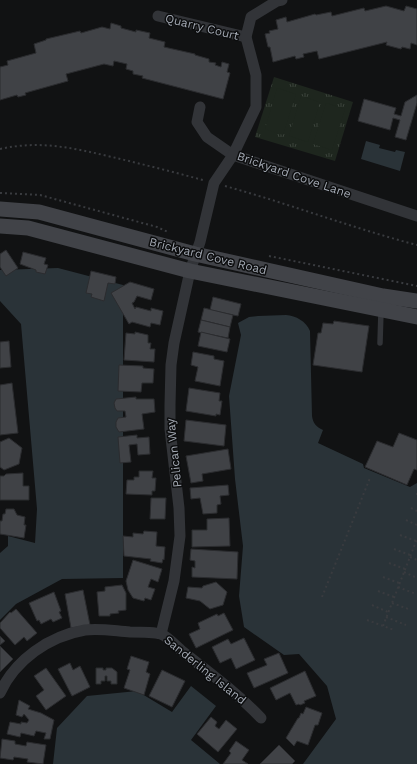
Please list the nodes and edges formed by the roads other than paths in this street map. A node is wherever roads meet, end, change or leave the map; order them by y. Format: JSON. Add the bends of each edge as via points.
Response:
{"nodes":[{"id":1,"x":282,"y":0,"type":"edge"},
{"id":2,"x":158,"y":16,"type":"dead end"},
{"id":3,"x":246,"y":37,"type":"junction"},
{"id":4,"x":200,"y":107,"type":"dead end"},
{"id":5,"x":233,"y":155,"type":"junction"},
{"id":6,"x":0,"y":209,"type":"edge"},
{"id":7,"x":417,"y":216,"type":"edge"},
{"id":8,"x":0,"y":226,"type":"edge"},
{"id":9,"x":195,"y":254,"type":"junction"},
{"id":10,"x":190,"y":272,"type":"junction"},
{"id":11,"x":417,"y":302,"type":"edge"},
{"id":12,"x":381,"y":311,"type":"junction"},
{"id":13,"x":417,"y":317,"type":"edge"},
{"id":14,"x":380,"y":343,"type":"dead end"},
{"id":15,"x":161,"y":634,"type":"junction"},
{"id":16,"x":0,"y":693,"type":"edge"},
{"id":17,"x":261,"y":718,"type":"dead end"}],
"edges":[{"from":1,"to":3,"type":"street","via":[[251,17]]},
{"from":2,"to":3,"type":"street","name":"Quarry Court"},
{"from":3,"to":5,"type":"street","name":"Pelican Way","via":[[256,75],[256,107]]},
{"from":4,"to":5,"type":"street","name":"Brickyard Cove Lane","via":[[197,122],[207,137]]},
{"from":5,"to":7,"type":"street","name":"Brickyard Cove Lane"},
{"from":5,"to":9,"type":"street","name":"Pelican Way","via":[[214,183]]},
{"from":6,"to":9,"type":"street","name":"Brickyard Cove Road","via":[[40,212]]},
{"from":8,"to":10,"type":"street","name":"Brickyard Cove Road","via":[[28,228]]},
{"from":9,"to":10,"type":"street","name":"Pelican Way"},
{"from":9,"to":11,"type":"street","name":"Brickyard Cove Road"},
{"from":10,"to":12,"type":"street","name":"Brickyard Cove Road"},
{"from":10,"to":15,"type":"street","name":"Pelican Way","via":[[171,365],[170,429],[178,490],[180,536],[174,581]]},
{"from":12,"to":13,"type":"street","name":"Brickyard Cove Road"},
{"from":12,"to":14,"type":"lane"},
{"from":15,"to":16,"type":"street","name":"Sanderling Island","via":[[101,629],[85,630],[65,636],[23,660],[8,677]]},
{"from":15,"to":17,"type":"street","name":"Sanderling Island","via":[[240,697]]}]}
